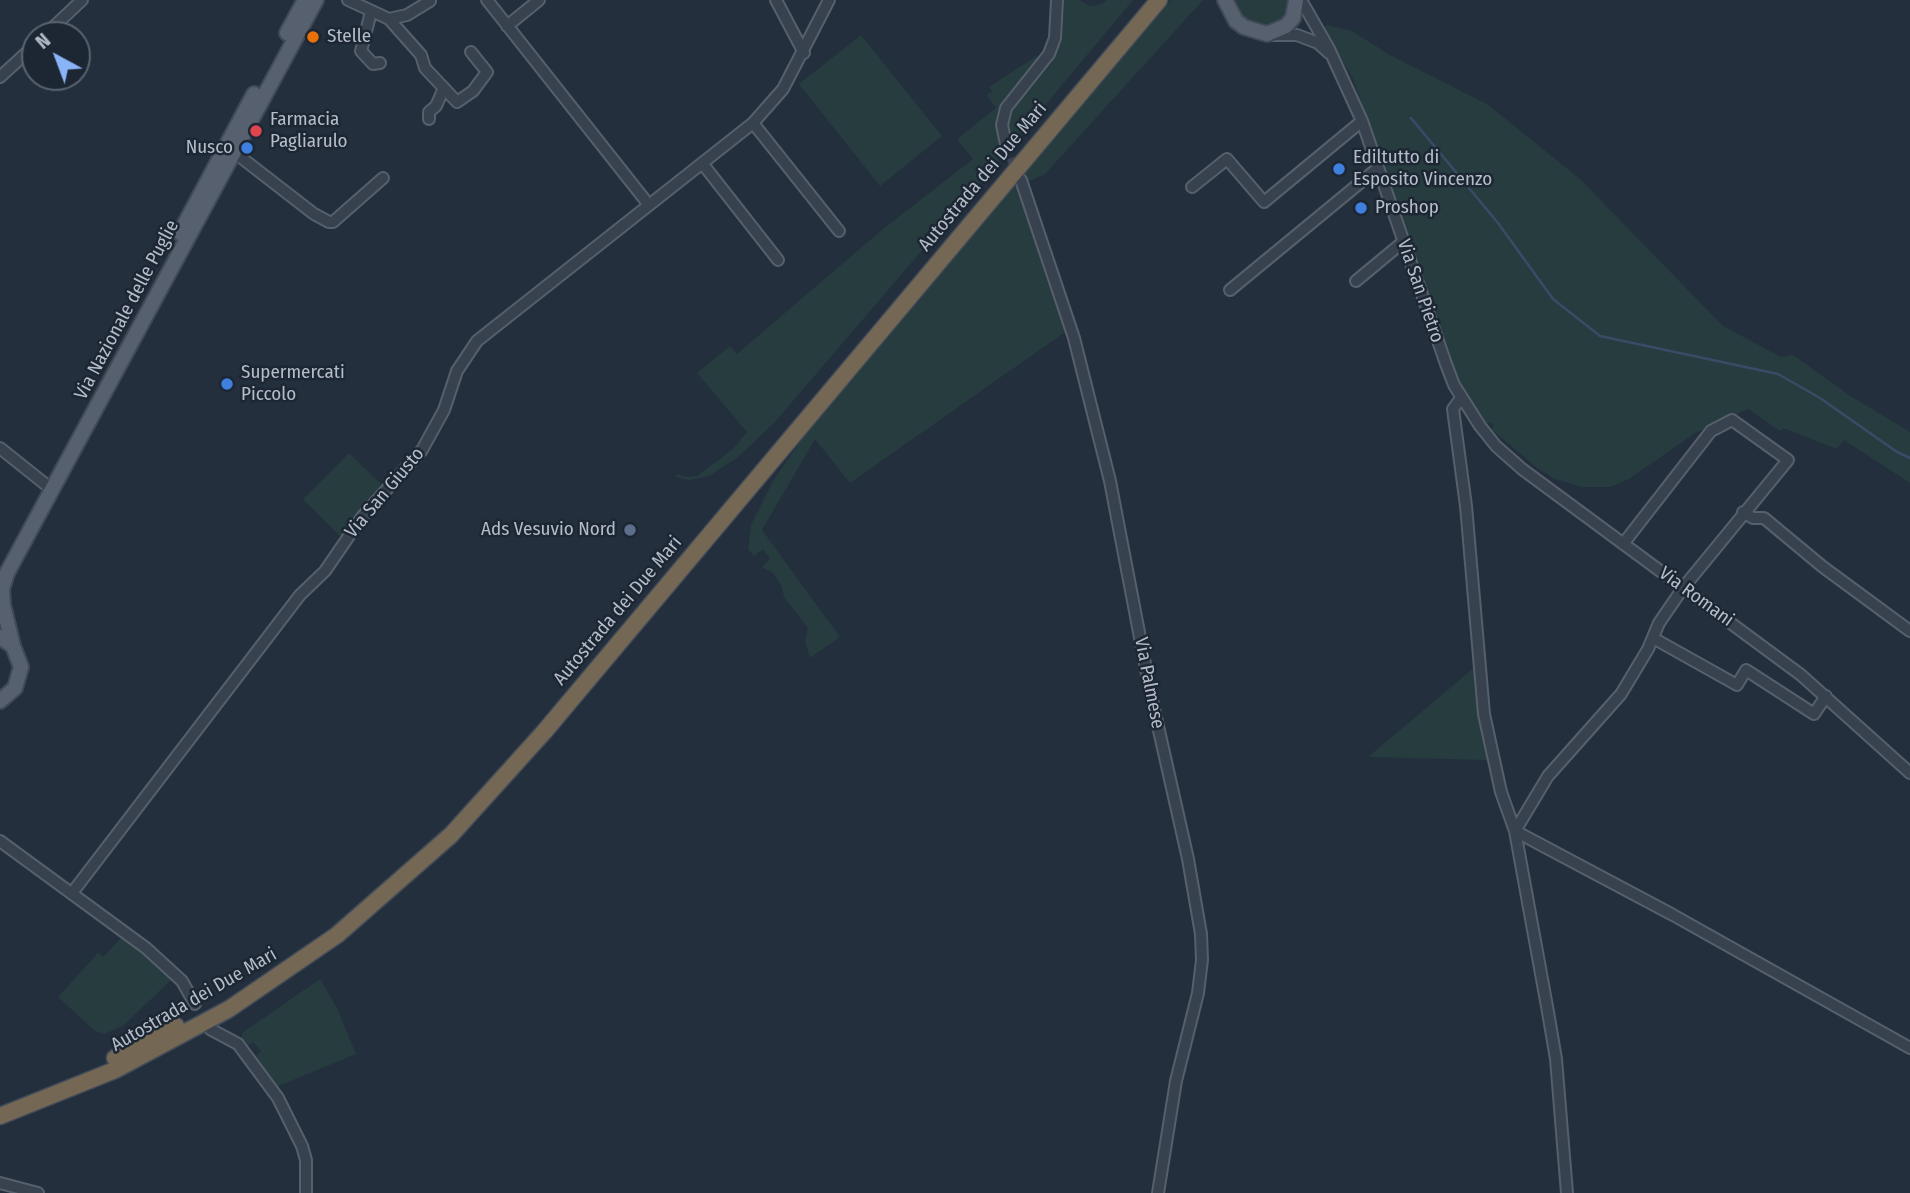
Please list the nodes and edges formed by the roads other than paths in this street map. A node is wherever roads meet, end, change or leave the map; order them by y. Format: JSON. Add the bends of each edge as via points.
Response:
{"nodes":[{"id":1,"x":82,"y":0,"type":"edge"},
{"id":2,"x":305,"y":0,"type":"edge"},
{"id":3,"x":316,"y":0,"type":"edge"},
{"id":4,"x":348,"y":0,"type":"edge"},
{"id":5,"x":487,"y":0,"type":"edge"},
{"id":6,"x":539,"y":0,"type":"edge"},
{"id":7,"x":776,"y":0,"type":"edge"},
{"id":8,"x":829,"y":0,"type":"edge"},
{"id":9,"x":1058,"y":0,"type":"edge"},
{"id":10,"x":1145,"y":0,"type":"edge"},
{"id":11,"x":1159,"y":0,"type":"edge"},
{"id":12,"x":1298,"y":0,"type":"edge"},
{"id":13,"x":430,"y":1,"type":"edge"},
{"id":14,"x":1226,"y":1,"type":"edge"},
{"id":15,"x":371,"y":12,"type":"junction"},
{"id":16,"x":389,"y":19,"type":"junction"},
{"id":17,"x":60,"y":21,"type":"edge"},
{"id":18,"x":507,"y":26,"type":"junction"},
{"id":19,"x":1267,"y":33,"type":"junction"},
{"id":20,"x":471,"y":52,"type":"dead end"},
{"id":21,"x":804,"y":53,"type":"junction"},
{"id":22,"x":1331,"y":55,"type":"junction"},
{"id":23,"x":21,"y":58,"type":"edge"},
{"id":24,"x":380,"y":63,"type":"dead end"},
{"id":25,"x":0,"y":77,"type":"edge"},
{"id":26,"x":444,"y":89,"type":"junction"},
{"id":27,"x":429,"y":119,"type":"dead end"},
{"id":28,"x":1362,"y":121,"type":"junction"},
{"id":29,"x":753,"y":122,"type":"junction"},
{"id":30,"x":1006,"y":144,"type":"tunnel mouth"},
{"id":31,"x":234,"y":152,"type":"junction"},
{"id":32,"x":702,"y":163,"type":"junction"},
{"id":33,"x":1378,"y":168,"type":"junction"},
{"id":34,"x":383,"y":178,"type":"dead end"},
{"id":35,"x":1021,"y":180,"type":"tunnel mouth"},
{"id":36,"x":1192,"y":187,"type":"dead end"},
{"id":37,"x":649,"y":205,"type":"junction"},
{"id":38,"x":839,"y":230,"type":"dead end"},
{"id":39,"x":1403,"y":242,"type":"junction"},
{"id":40,"x":778,"y":260,"type":"dead end"},
{"id":41,"x":1356,"y":281,"type":"dead end"},
{"id":42,"x":1230,"y":290,"type":"dead end"},
{"id":43,"x":1461,"y":398,"type":"junction"},
{"id":44,"x":1480,"y":426,"type":"joint"},
{"id":45,"x":0,"y":448,"type":"edge"},
{"id":46,"x":45,"y":484,"type":"junction"},
{"id":47,"x":1743,"y":512,"type":"junction"},
{"id":48,"x":1623,"y":544,"type":"junction"},
{"id":49,"x":0,"y":568,"type":"edge"},
{"id":50,"x":1684,"y":588,"type":"junction"},
{"id":51,"x":1910,"y":631,"type":"edge"},
{"id":52,"x":0,"y":637,"type":"edge"},
{"id":53,"x":1653,"y":638,"type":"junction"},
{"id":54,"x":13,"y":646,"type":"junction"},
{"id":55,"x":1826,"y":696,"type":"junction"},
{"id":56,"x":0,"y":701,"type":"edge"},
{"id":57,"x":1910,"y":773,"type":"edge"},
{"id":58,"x":1515,"y":831,"type":"junction"},
{"id":59,"x":0,"y":841,"type":"edge"},
{"id":60,"x":72,"y":893,"type":"junction"},
{"id":61,"x":195,"y":1004,"type":"dead end"},
{"id":62,"x":209,"y":1029,"type":"dead end"},
{"id":63,"x":1910,"y":1048,"type":"edge"},
{"id":64,"x":0,"y":1105,"type":"edge"},
{"id":65,"x":0,"y":1116,"type":"edge"},
{"id":66,"x":0,"y":1183,"type":"edge"},
{"id":67,"x":38,"y":1193,"type":"edge"},
{"id":68,"x":306,"y":1193,"type":"edge"},
{"id":69,"x":1157,"y":1193,"type":"edge"},
{"id":70,"x":1567,"y":1193,"type":"edge"}],
"edges":[{"from":1,"to":17,"type":"street"},
{"from":2,"to":46,"type":"main road","name":"Via Nazionale delle Puglie"},
{"from":3,"to":31,"type":"main road","name":"Via Nazionale delle Puglie"},
{"from":4,"to":15,"type":"street"},
{"from":5,"to":18,"type":"street"},
{"from":6,"to":18,"type":"street"},
{"from":7,"to":21,"type":"street"},
{"from":8,"to":21,"type":"street","name":"Via San Giusto"},
{"from":9,"to":30,"type":"street","via":[[1049,54],[1006,107],[1002,125]]},
{"from":10,"to":64,"type":"highway","name":"Autostrada dei Due Mari","via":[[449,822],[331,926],[233,994],[111,1060]]},
{"from":11,"to":65,"type":"highway","name":"Autostrada dei Due Mari","via":[[544,732],[451,835],[337,935],[238,1003],[115,1070]]},
{"from":12,"to":19,"type":"main road","via":[[1286,26]]},
{"from":12,"to":22,"type":"street","name":"Via San Pietro"},
{"from":13,"to":16,"type":"street","via":[[407,15]]},
{"from":14,"to":19,"type":"main road","via":[[1244,27]]},
{"from":15,"to":16,"type":"street"},
{"from":15,"to":24,"type":"street","via":[[361,51],[373,64]]},
{"from":16,"to":26,"type":"street"},
{"from":18,"to":37,"type":"street"},
{"from":19,"to":22,"type":"street","via":[[1297,35],[1318,43]]},
{"from":20,"to":26,"type":"street","via":[[488,70],[473,91],[457,102]]},
{"from":21,"to":29,"type":"street","name":"Via San Giusto","via":[[783,89]]},
{"from":22,"to":28,"type":"street","name":"Via San Pietro"},
{"from":23,"to":25,"type":"street"},
{"from":26,"to":27,"type":"street"},
{"from":28,"to":33,"type":"street","name":"Via San Pietro"},
{"from":28,"to":36,"type":"street","via":[[1264,202],[1227,159]]},
{"from":29,"to":32,"type":"street","name":"Via San Giusto"},
{"from":29,"to":38,"type":"street"},
{"from":31,"to":34,"type":"street","via":[[329,222]]},
{"from":31,"to":54,"type":"main road","name":"Via Nazionale delle Puglie","via":[[7,573],[3,605]]},
{"from":32,"to":37,"type":"street","name":"Via San Giusto"},
{"from":32,"to":40,"type":"street"},
{"from":33,"to":39,"type":"street","name":"Via San Pietro"},
{"from":33,"to":42,"type":"street"},
{"from":35,"to":69,"type":"street","name":"Via Palmese","via":[[1074,338],[1110,481],[1201,934],[1198,993],[1176,1081]]},
{"from":37,"to":60,"type":"street","name":"Via San Giusto","via":[[477,341],[457,371],[422,450],[362,517],[325,571],[300,595]]},
{"from":39,"to":41,"type":"street"},
{"from":39,"to":43,"type":"street","name":"Via San Pietro"},
{"from":43,"to":44,"type":"street","name":"Via San Pietro"},
{"from":43,"to":58,"type":"street","via":[[1453,409],[1483,714]]},
{"from":44,"to":48,"type":"street","name":"Via Romani","via":[[1522,469]]},
{"from":45,"to":46,"type":"street"},
{"from":46,"to":49,"type":"main road","name":"Via Nazionale delle Puglie"},
{"from":47,"to":48,"type":"street","via":[[1788,460],[1732,420],[1711,431]]},
{"from":47,"to":50,"type":"street"},
{"from":47,"to":51,"type":"street","via":[[1764,518]]},
{"from":48,"to":50,"type":"street","name":"Via Romani"},
{"from":50,"to":53,"type":"street"},
{"from":50,"to":55,"type":"street","name":"Via Romani"},
{"from":52,"to":54,"type":"main road"},
{"from":53,"to":55,"type":"street","via":[[1737,685],[1746,670],[1814,714]]},
{"from":53,"to":58,"type":"street","via":[[1621,694],[1548,776]]},
{"from":54,"to":56,"type":"main road","name":"Via Nazionale delle Puglie","via":[[19,656],[20,678]]},
{"from":55,"to":57,"type":"street","name":"Via Romani"},
{"from":58,"to":63,"type":"street"},
{"from":58,"to":70,"type":"street","via":[[1556,1059]]},
{"from":59,"to":60,"type":"street"},
{"from":60,"to":61,"type":"street","via":[[168,967]]},
{"from":62,"to":68,"type":"street","via":[[238,1044],[278,1098],[302,1146]]},
{"from":66,"to":67,"type":"street"}]}
